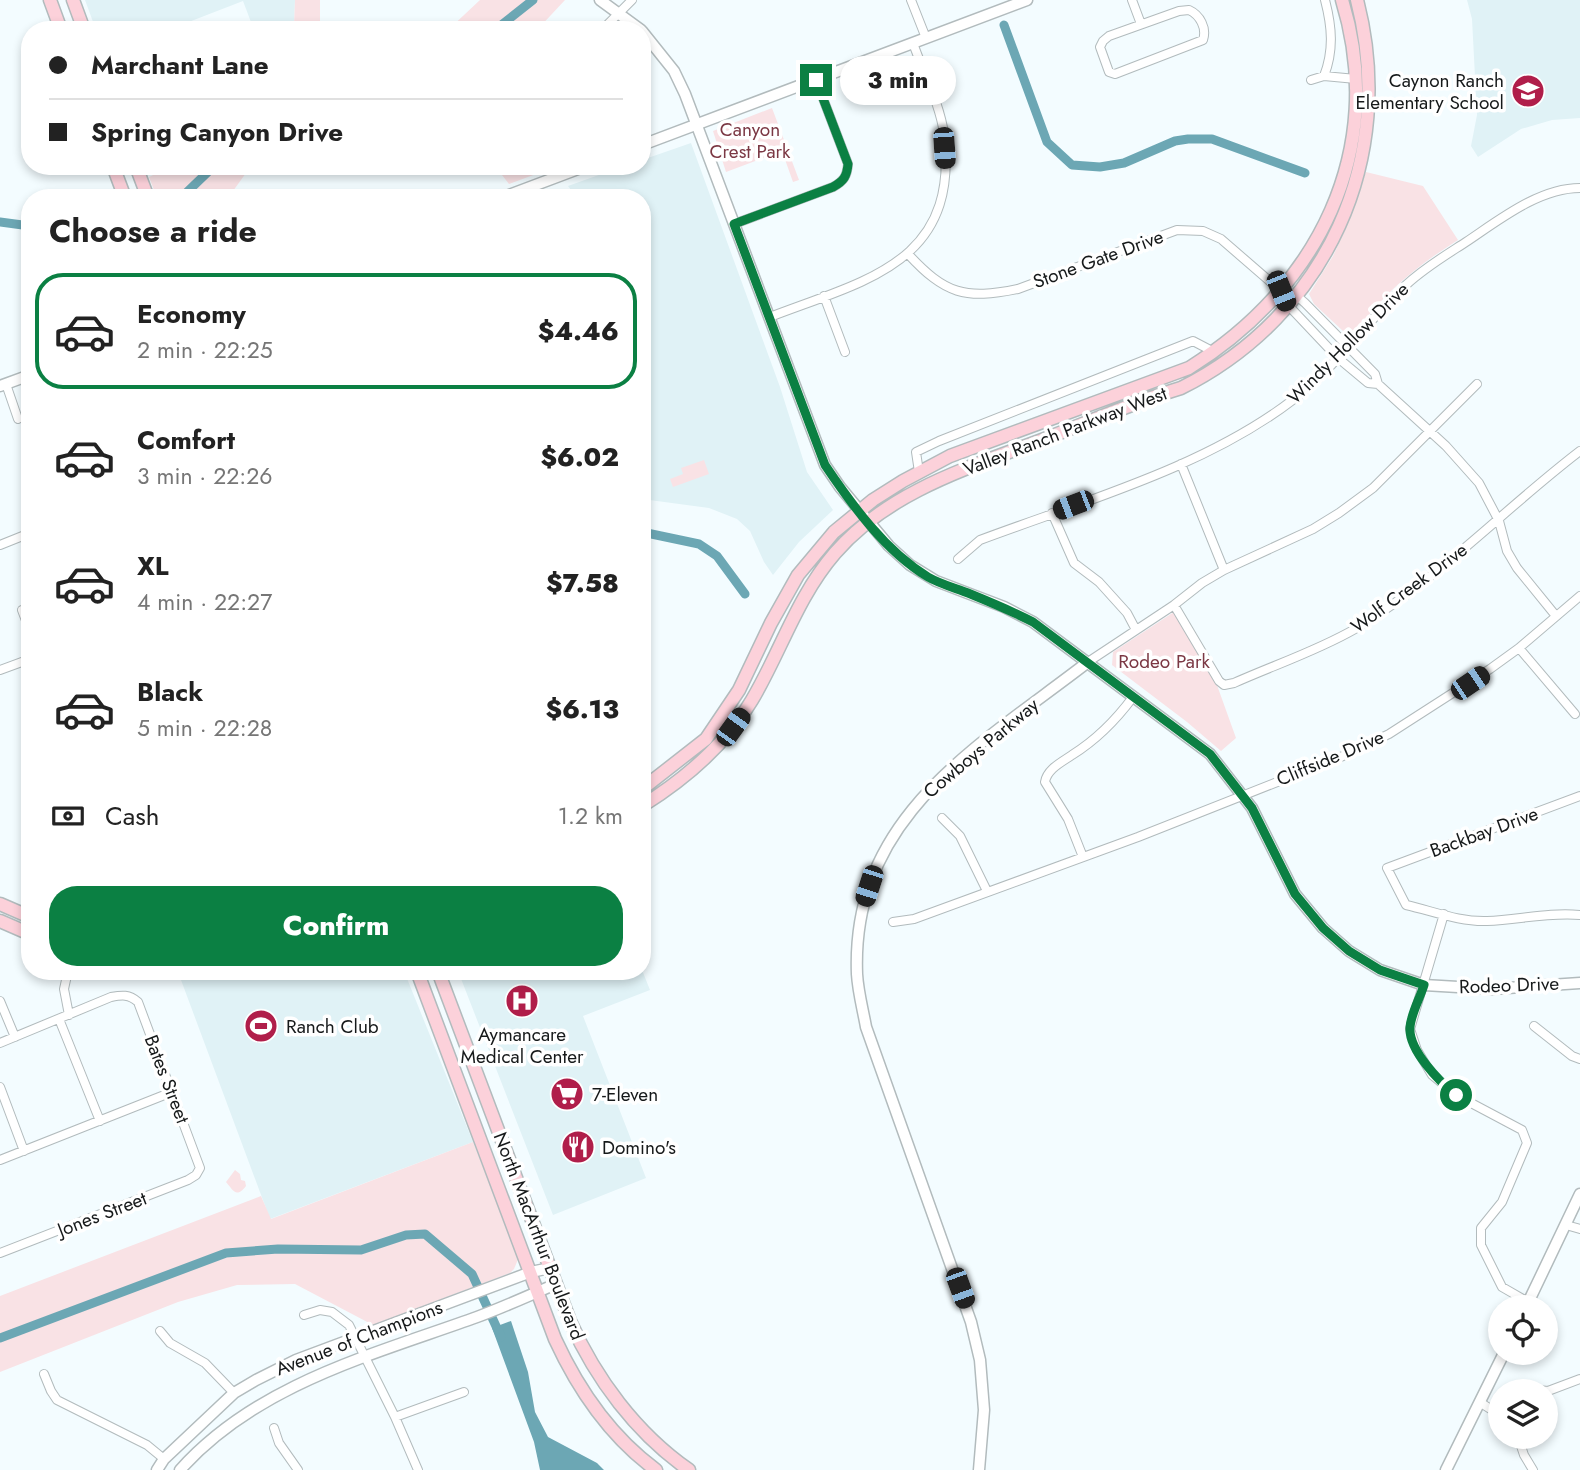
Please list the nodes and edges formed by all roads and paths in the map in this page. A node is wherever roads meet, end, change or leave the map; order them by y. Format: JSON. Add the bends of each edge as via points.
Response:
{"nodes":[{"id":1,"x":50,"y":0,"type":"edge"},
{"id":2,"x":73,"y":0,"type":"edge"},
{"id":3,"x":600,"y":0,"type":"edge"},
{"id":4,"x":632,"y":0,"type":"edge"},
{"id":5,"x":911,"y":0,"type":"edge"},
{"id":6,"x":1027,"y":0,"type":"edge"},
{"id":7,"x":1132,"y":0,"type":"edge"},
{"id":8,"x":1325,"y":0,"type":"edge"},
{"id":9,"x":1342,"y":0,"type":"edge"},
{"id":10,"x":1357,"y":0,"type":"edge"},
{"id":11,"x":618,"y":12,"type":"junction"},
{"id":12,"x":58,"y":21,"type":"edge"},
{"id":13,"x":81,"y":21,"type":"edge"},
{"id":14,"x":610,"y":21,"type":"edge"},
{"id":15,"x":630,"y":21,"type":"edge"},
{"id":16,"x":1141,"y":24,"type":"junction"},
{"id":17,"x":926,"y":38,"type":"junction"},
{"id":18,"x":651,"y":42,"type":"edge"},
{"id":19,"x":913,"y":43,"type":"junction"},
{"id":20,"x":1324,"y":76,"type":"junction"},
{"id":21,"x":1356,"y":79,"type":"junction"},
{"id":22,"x":816,"y":80,"type":"junction"},
{"id":23,"x":1311,"y":80,"type":"dead end"},
{"id":24,"x":697,"y":125,"type":"junction"},
{"id":25,"x":651,"y":142,"type":"edge"},
{"id":26,"x":562,"y":175,"type":"edge"},
{"id":27,"x":1580,"y":188,"type":"edge"},
{"id":28,"x":525,"y":189,"type":"edge"},
{"id":29,"x":734,"y":224,"type":"junction"},
{"id":30,"x":908,"y":254,"type":"junction"},
{"id":31,"x":1281,"y":291,"type":"junction"},
{"id":32,"x":824,"y":296,"type":"junction"},
{"id":33,"x":1297,"y":296,"type":"junction"},
{"id":34,"x":1287,"y":307,"type":"junction"},
{"id":35,"x":769,"y":317,"type":"junction"},
{"id":36,"x":1349,"y":347,"type":"junction"},
{"id":37,"x":845,"y":352,"type":"dead end"},
{"id":38,"x":1214,"y":352,"type":"junction"},
{"id":39,"x":1338,"y":358,"type":"junction"},
{"id":40,"x":21,"y":378,"type":"edge"},
{"id":41,"x":1161,"y":379,"type":"junction"},
{"id":42,"x":1378,"y":384,"type":"junction"},
{"id":43,"x":1477,"y":384,"type":"dead end"},
{"id":44,"x":3,"y":385,"type":"edge"},
{"id":45,"x":1165,"y":393,"type":"junction"},
{"id":46,"x":18,"y":419,"type":"dead end"},
{"id":47,"x":1429,"y":431,"type":"junction"},
{"id":48,"x":1013,"y":433,"type":"junction"},
{"id":49,"x":1019,"y":449,"type":"junction"},
{"id":50,"x":1580,"y":451,"type":"edge"},
{"id":51,"x":1181,"y":464,"type":"junction"},
{"id":52,"x":919,"y":472,"type":"junction"},
{"id":53,"x":860,"y":510,"type":"junction"},
{"id":54,"x":1052,"y":513,"type":"junction"},
{"id":55,"x":869,"y":521,"type":"junction"},
{"id":56,"x":1499,"y":521,"type":"junction"},
{"id":57,"x":21,"y":537,"type":"edge"},
{"id":58,"x":0,"y":545,"type":"edge"},
{"id":59,"x":958,"y":559,"type":"dead end"},
{"id":60,"x":1224,"y":570,"type":"junction"},
{"id":61,"x":1580,"y":596,"type":"edge"},
{"id":62,"x":1174,"y":605,"type":"junction"},
{"id":63,"x":1556,"y":616,"type":"junction"},
{"id":64,"x":1136,"y":630,"type":"junction"},
{"id":65,"x":1519,"y":648,"type":"junction"},
{"id":66,"x":21,"y":662,"type":"edge"},
{"id":67,"x":1088,"y":662,"type":"junction"},
{"id":68,"x":0,"y":670,"type":"edge"},
{"id":69,"x":1133,"y":697,"type":"junction"},
{"id":70,"x":1575,"y":714,"type":"dead end"},
{"id":71,"x":703,"y":750,"type":"junction"},
{"id":72,"x":651,"y":783,"type":"edge"},
{"id":73,"x":1242,"y":794,"type":"junction"},
{"id":74,"x":1580,"y":796,"type":"edge"},
{"id":75,"x":651,"y":800,"type":"edge"},
{"id":76,"x":942,"y":818,"type":"dead end"},
{"id":77,"x":1083,"y":857,"type":"junction"},
{"id":78,"x":988,"y":891,"type":"junction"},
{"id":79,"x":0,"y":904,"type":"edge"},
{"id":80,"x":21,"y":913,"type":"edge"},
{"id":81,"x":1444,"y":914,"type":"junction"},
{"id":82,"x":1580,"y":915,"type":"edge"},
{"id":83,"x":0,"y":920,"type":"edge"},
{"id":84,"x":893,"y":922,"type":"dead end"},
{"id":85,"x":21,"y":930,"type":"edge"},
{"id":86,"x":66,"y":980,"type":"edge"},
{"id":87,"x":420,"y":980,"type":"edge"},
{"id":88,"x":441,"y":980,"type":"edge"},
{"id":89,"x":1580,"y":983,"type":"edge"},
{"id":90,"x":1424,"y":985,"type":"junction"},
{"id":91,"x":0,"y":1001,"type":"edge"},
{"id":92,"x":69,"y":1015,"type":"junction"},
{"id":93,"x":59,"y":1019,"type":"junction"},
{"id":94,"x":1534,"y":1026,"type":"dead end"},
{"id":95,"x":15,"y":1037,"type":"junction"},
{"id":96,"x":0,"y":1044,"type":"edge"},
{"id":97,"x":1580,"y":1059,"type":"edge"},
{"id":98,"x":477,"y":1073,"type":"junction"},
{"id":99,"x":459,"y":1081,"type":"junction"},
{"id":100,"x":0,"y":1087,"type":"edge"},
{"id":101,"x":172,"y":1092,"type":"junction"},
{"id":102,"x":100,"y":1121,"type":"junction"},
{"id":103,"x":24,"y":1151,"type":"junction"},
{"id":104,"x":0,"y":1160,"type":"edge"},
{"id":105,"x":200,"y":1168,"type":"joint"},
{"id":106,"x":1580,"y":1194,"type":"edge"},
{"id":107,"x":1566,"y":1225,"type":"junction"},
{"id":108,"x":1580,"y":1230,"type":"edge"},
{"id":109,"x":0,"y":1253,"type":"edge"},
{"id":110,"x":550,"y":1268,"type":"junction"},
{"id":111,"x":531,"y":1272,"type":"junction"},
{"id":112,"x":556,"y":1284,"type":"junction"},
{"id":113,"x":538,"y":1292,"type":"junction"},
{"id":114,"x":1513,"y":1295,"type":"edge"},
{"id":115,"x":1532,"y":1295,"type":"edge"},
{"id":116,"x":304,"y":1315,"type":"dead end"},
{"id":117,"x":160,"y":1331,"type":"dead end"},
{"id":118,"x":355,"y":1337,"type":"junction"},
{"id":119,"x":365,"y":1357,"type":"junction"},
{"id":120,"x":1498,"y":1365,"type":"edge"},
{"id":121,"x":44,"y":1374,"type":"dead end"},
{"id":122,"x":1580,"y":1379,"type":"edge"},
{"id":123,"x":1558,"y":1387,"type":"edge"},
{"id":124,"x":234,"y":1392,"type":"junction"},
{"id":125,"x":464,"y":1392,"type":"dead end"},
{"id":126,"x":1481,"y":1403,"type":"junction"},
{"id":127,"x":1488,"y":1407,"type":"edge"},
{"id":128,"x":395,"y":1417,"type":"junction"},
{"id":129,"x":274,"y":1428,"type":"dead end"},
{"id":130,"x":1522,"y":1449,"type":"edge"},
{"id":131,"x":164,"y":1459,"type":"junction"},
{"id":132,"x":157,"y":1470,"type":"edge"},
{"id":133,"x":180,"y":1470,"type":"edge"},
{"id":134,"x":298,"y":1470,"type":"edge"},
{"id":135,"x":418,"y":1470,"type":"edge"},
{"id":136,"x":656,"y":1470,"type":"edge"},
{"id":137,"x":689,"y":1470,"type":"edge"},
{"id":138,"x":979,"y":1470,"type":"edge"},
{"id":139,"x":1446,"y":1470,"type":"edge"},
{"id":140,"x":1533,"y":1470,"type":"edge"}],
"edges":[{"from":1,"to":12,"type":"main road"},
{"from":2,"to":13,"type":"main road"},
{"from":3,"to":11,"type":"street","name":"Rodeo Drive"},
{"from":4,"to":11,"type":"street"},
{"from":5,"to":17,"type":"street"},
{"from":6,"to":17,"type":"street"},
{"from":7,"to":16,"type":"street"},
{"from":8,"to":20,"type":"street","via":[[1331,54]]},
{"from":9,"to":21,"type":"main road","name":"Valley Ranch Parkway West"},
{"from":10,"to":33,"type":"main road","name":"Valley Ranch Parkway West","via":[[1370,80],[1363,146],[1335,237]]},
{"from":11,"to":14,"type":"street"},
{"from":11,"to":15,"type":"street","name":"Rodeo Drive"},
{"from":16,"to":16,"type":"street","via":[[1103,41],[1100,47],[1108,72],[1115,74],[1196,44],[1205,34],[1196,13],[1189,10]]},
{"from":17,"to":19,"type":"street"},
{"from":18,"to":24,"type":"street","name":"Rodeo Drive","via":[[674,71]]},
{"from":19,"to":22,"type":"street"},
{"from":19,"to":30,"type":"street","via":[[944,132],[946,165],[944,191],[934,219],[925,237]]},
{"from":20,"to":21,"type":"street"},
{"from":20,"to":23,"type":"street"},
{"from":21,"to":31,"type":"main road","name":"Valley Ranch Parkway West","via":[[1354,123],[1337,198],[1315,244]]},
{"from":22,"to":24,"type":"street"},
{"from":22,"to":29,"type":"street","via":[[848,164],[847,176],[833,187]]},
{"from":24,"to":25,"type":"street"},
{"from":24,"to":29,"type":"street","name":"Rodeo Drive"},
{"from":26,"to":28,"type":"street"},
{"from":27,"to":36,"type":"street","name":"Windy Hollow Drive","via":[[1546,195],[1520,208],[1437,260],[1407,283]]},
{"from":29,"to":35,"type":"street","name":"Rodeo Drive"},
{"from":30,"to":31,"type":"street","name":"Stone Gate Drive","via":[[940,284],[956,291],[993,294],[1177,230],[1195,230],[1221,239]]},
{"from":30,"to":32,"type":"street","via":[[869,278]]},
{"from":31,"to":33,"type":"street","name":"Stone Gate Drive"},
{"from":31,"to":34,"type":"street","name":"Stone Gate Drive"},
{"from":31,"to":38,"type":"main road","name":"Valley Ranch Parkway West"},
{"from":32,"to":35,"type":"street"},
{"from":32,"to":37,"type":"street"},
{"from":33,"to":34,"type":"main road","name":"Valley Ranch Parkway West"},
{"from":33,"to":36,"type":"street","name":"Stone Gate Drive"},
{"from":34,"to":39,"type":"street","name":"Stone Gate Drive"},
{"from":34,"to":45,"type":"main road","name":"Valley Ranch Parkway West","via":[[1248,345],[1214,369]]},
{"from":35,"to":53,"type":"street","name":"Rodeo Drive","via":[[825,465]]},
{"from":36,"to":39,"type":"street","name":"Windy Hollow Drive"},
{"from":36,"to":42,"type":"street","name":"Stone Gate Drive","via":[[1375,374]]},
{"from":38,"to":41,"type":"main road","name":"Valley Ranch Parkway West"},
{"from":38,"to":52,"type":"street","via":[[1193,341],[940,441],[916,452]]},
{"from":39,"to":42,"type":"street","name":"Stone Gate Drive","via":[[1368,383]]},
{"from":39,"to":51,"type":"street","name":"Windy Hollow Drive","via":[[1296,398],[1259,423]]},
{"from":40,"to":44,"type":"street"},
{"from":41,"to":45,"type":"main road"},
{"from":41,"to":48,"type":"main road","name":"Valley Ranch Parkway West"},
{"from":42,"to":47,"type":"street","name":"Stone Gate Drive"},
{"from":43,"to":47,"type":"street","name":"Cowboys Parkway"},
{"from":44,"to":46,"type":"street"},
{"from":45,"to":49,"type":"main road","name":"Valley Ranch Parkway West"},
{"from":47,"to":56,"type":"street","name":"Stone Gate Drive","via":[[1465,464]]},
{"from":47,"to":60,"type":"street","name":"Cowboys Parkway","via":[[1373,488],[1339,513]]},
{"from":48,"to":49,"type":"main road"},
{"from":48,"to":52,"type":"main road","name":"Valley Ranch Parkway West"},
{"from":49,"to":55,"type":"main road","name":"Valley Ranch Parkway West","via":[[916,489]]},
{"from":50,"to":56,"type":"street","name":"Wolf Creek Drive"},
{"from":51,"to":54,"type":"street","name":"Windy Hollow Drive"},
{"from":51,"to":60,"type":"street"},
{"from":52,"to":53,"type":"main road","name":"Valley Ranch Parkway West"},
{"from":53,"to":55,"type":"street","name":"Rodeo Drive"},
{"from":53,"to":71,"type":"main road","name":"Valley Ranch Parkway West","via":[[817,550],[798,575]]},
{"from":54,"to":59,"type":"street","name":"Windy Hollow Drive","via":[[980,540]]},
{"from":54,"to":64,"type":"street","via":[[1074,563],[1128,613]]},
{"from":55,"to":67,"type":"street","name":"Rodeo Drive","via":[[889,546],[927,576],[1033,622]]},
{"from":55,"to":71,"type":"main road","name":"Valley Ranch Parkway West","via":[[835,553],[799,604],[751,702]]},
{"from":56,"to":62,"type":"street","name":"Wolf Creek Drive","via":[[1406,595],[1354,629],[1234,683],[1219,681]]},
{"from":56,"to":63,"type":"street","name":"Stone Gate Drive","via":[[1517,568]]},
{"from":57,"to":58,"type":"street"},
{"from":60,"to":62,"type":"street","name":"Cowboys Parkway"},
{"from":61,"to":63,"type":"street","name":"Cliffside Drive"},
{"from":62,"to":64,"type":"street","name":"Cowboys Parkway"},
{"from":63,"to":65,"type":"street","name":"Cliffside Drive"},
{"from":64,"to":67,"type":"street","name":"Cowboys Parkway"},
{"from":65,"to":70,"type":"street"},
{"from":65,"to":73,"type":"street","name":"Cliffside Drive","via":[[1389,734]]},
{"from":66,"to":68,"type":"street"},
{"from":67,"to":69,"type":"street","name":"Rodeo Drive"},
{"from":67,"to":138,"type":"street","name":"Cowboys Parkway","via":[[943,776],[914,805],[875,868],[857,945],[866,1027],[971,1322],[980,1360],[984,1410]]},
{"from":69,"to":73,"type":"street","name":"Rodeo Drive","via":[[1210,754]]},
{"from":69,"to":77,"type":"street","via":[[1109,726],[1046,776]]},
{"from":71,"to":72,"type":"main road","name":"Valley Ranch Parkway West"},
{"from":71,"to":75,"type":"main road","name":"Valley Ranch Parkway West","via":[[674,785]]},
{"from":73,"to":77,"type":"street","name":"Cliffside Drive"},
{"from":73,"to":90,"type":"street","name":"Rodeo Drive","via":[[1295,894],[1323,928],[1380,970]]},
{"from":74,"to":81,"type":"street","name":"Backbay Drive","via":[[1387,868],[1406,905]]},
{"from":76,"to":78,"type":"street","via":[[960,836]]},
{"from":77,"to":78,"type":"street","name":"Cliffside Drive"},
{"from":78,"to":84,"type":"street","name":"Cliffside Drive","via":[[914,919]]},
{"from":79,"to":80,"type":"main road"},
{"from":81,"to":82,"type":"street","via":[[1457,920],[1486,921]]},
{"from":81,"to":90,"type":"street"},
{"from":83,"to":85,"type":"main road"},
{"from":86,"to":92,"type":"street"},
{"from":87,"to":99,"type":"main road","name":"North MacArthur Boulevard"},
{"from":88,"to":98,"type":"main road","name":"North MacArthur Boulevard"},
{"from":89,"to":90,"type":"street","name":"Rodeo Drive","via":[[1492,989]]},
{"from":90,"to":114,"type":"street","via":[[1409,1029],[1432,1075],[1456,1095],[1521,1130],[1527,1143],[1502,1202],[1481,1228],[1481,1245],[1502,1287]]},
{"from":91,"to":95,"type":"street"},
{"from":92,"to":93,"type":"street"},
{"from":92,"to":101,"type":"street","name":"Bates Street","via":[[111,998],[128,995],[138,1002]]},
{"from":93,"to":95,"type":"street"},
{"from":93,"to":102,"type":"street"},
{"from":94,"to":97,"type":"street"},
{"from":95,"to":96,"type":"street"},
{"from":98,"to":99,"type":"main road"},
{"from":98,"to":110,"type":"main road","name":"North MacArthur Boulevard"},
{"from":99,"to":111,"type":"main road","name":"North MacArthur Boulevard"},
{"from":100,"to":103,"type":"street"},
{"from":101,"to":102,"type":"street"},
{"from":101,"to":105,"type":"street","name":"Bates Street"},
{"from":102,"to":103,"type":"street"},
{"from":103,"to":104,"type":"street"},
{"from":105,"to":109,"type":"street","name":"Jones Street","via":[[188,1180]]},
{"from":106,"to":107,"type":"street"},
{"from":107,"to":108,"type":"street"},
{"from":107,"to":115,"type":"street"},
{"from":110,"to":111,"type":"street","name":"Avenue of Champions"},
{"from":110,"to":112,"type":"main road","name":"North MacArthur Boulevard"},
{"from":111,"to":113,"type":"main road","name":"North MacArthur Boulevard"},
{"from":111,"to":118,"type":"street","name":"Avenue of Champions"},
{"from":112,"to":113,"type":"street","name":"Avenue of Champions"},
{"from":112,"to":137,"type":"main road","name":"North MacArthur Boulevard","via":[[582,1348],[598,1374],[633,1420]]},
{"from":113,"to":119,"type":"street","name":"Avenue of Champions"},
{"from":113,"to":136,"type":"main road","name":"North MacArthur Boulevard","via":[[565,1361],[596,1409]]},
{"from":116,"to":118,"type":"street","via":[[332,1312],[349,1325]]},
{"from":117,"to":124,"type":"street","via":[[170,1343],[205,1363]]},
{"from":118,"to":119,"type":"street"},
{"from":118,"to":124,"type":"street","name":"Avenue of Champions"},
{"from":119,"to":128,"type":"street"},
{"from":119,"to":133,"type":"street","name":"Avenue of Champions","via":[[299,1383],[241,1416]]},
{"from":120,"to":126,"type":"street"},
{"from":121,"to":131,"type":"street","via":[[57,1400],[147,1445]]},
{"from":122,"to":123,"type":"street"},
{"from":124,"to":131,"type":"street","name":"Avenue of Champions"},
{"from":125,"to":128,"type":"street"},
{"from":126,"to":127,"type":"street"},
{"from":126,"to":139,"type":"street"},
{"from":128,"to":135,"type":"street"},
{"from":129,"to":134,"type":"street"},
{"from":130,"to":140,"type":"street"},
{"from":131,"to":132,"type":"street","name":"Avenue of Champions"}]}
